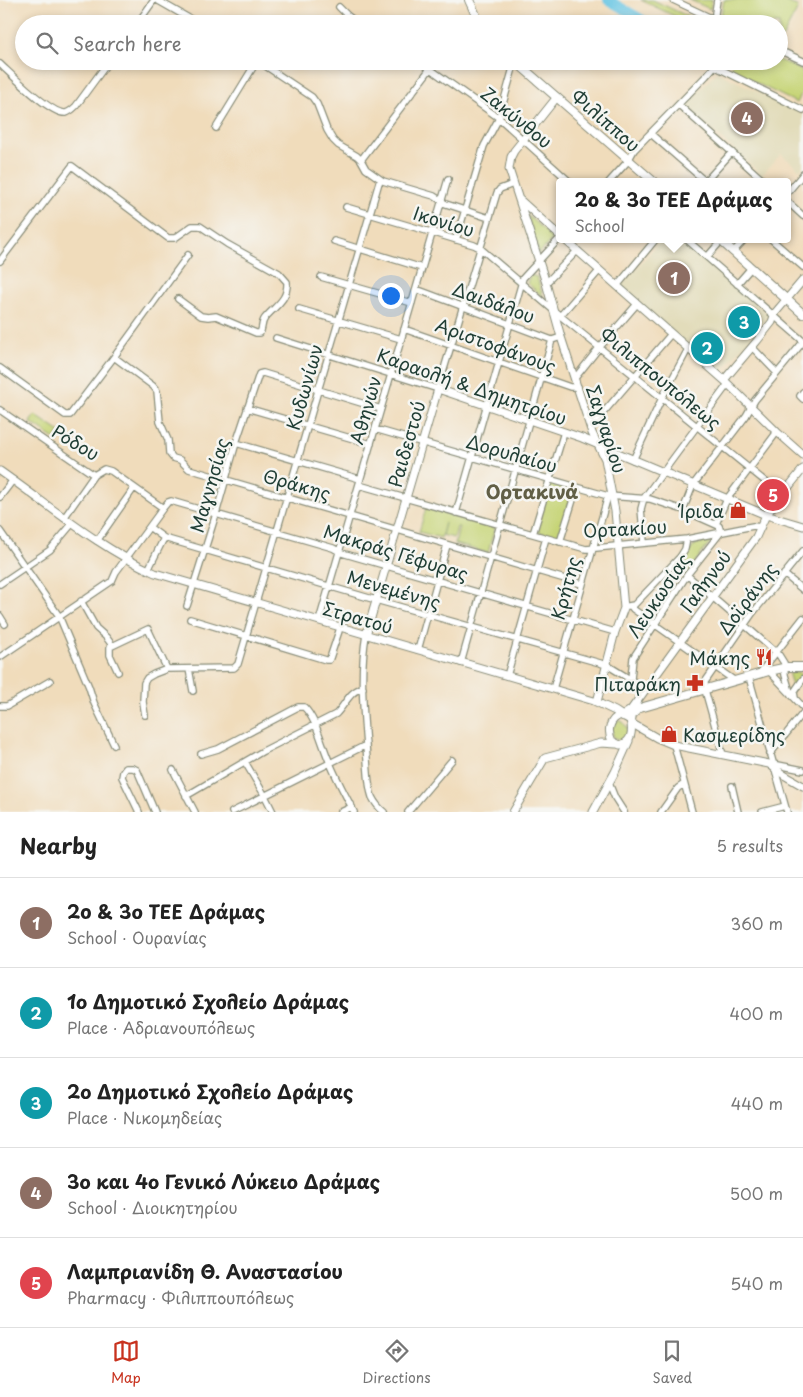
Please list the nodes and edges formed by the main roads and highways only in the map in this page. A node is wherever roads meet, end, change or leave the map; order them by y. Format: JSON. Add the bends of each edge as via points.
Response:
{"nodes":[{"id":1,"x":469,"y":0,"type":"edge"},
{"id":2,"x":476,"y":15,"type":"edge"},
{"id":3,"x":526,"y":70,"type":"edge"},
{"id":4,"x":649,"y":178,"type":"edge"},
{"id":5,"x":723,"y":243,"type":"edge"},
{"id":6,"x":803,"y":314,"type":"edge"},
{"id":7,"x":803,"y":667,"type":"edge"},
{"id":8,"x":640,"y":708,"type":"junction"},
{"id":9,"x":625,"y":714,"type":"road end"},
{"id":10,"x":631,"y":722,"type":"road end"}],
"edges":[{"from":1,"to":2,"type":"main road"},
{"from":3,"to":4,"type":"main road","name":"Φιλίππου"},
{"from":5,"to":6,"type":"main road"},
{"from":7,"to":8,"type":"main road","via":[[769,671]]},
{"from":8,"to":9,"type":"main road"},
{"from":8,"to":10,"type":"main road","via":[[632,715]]}]}
